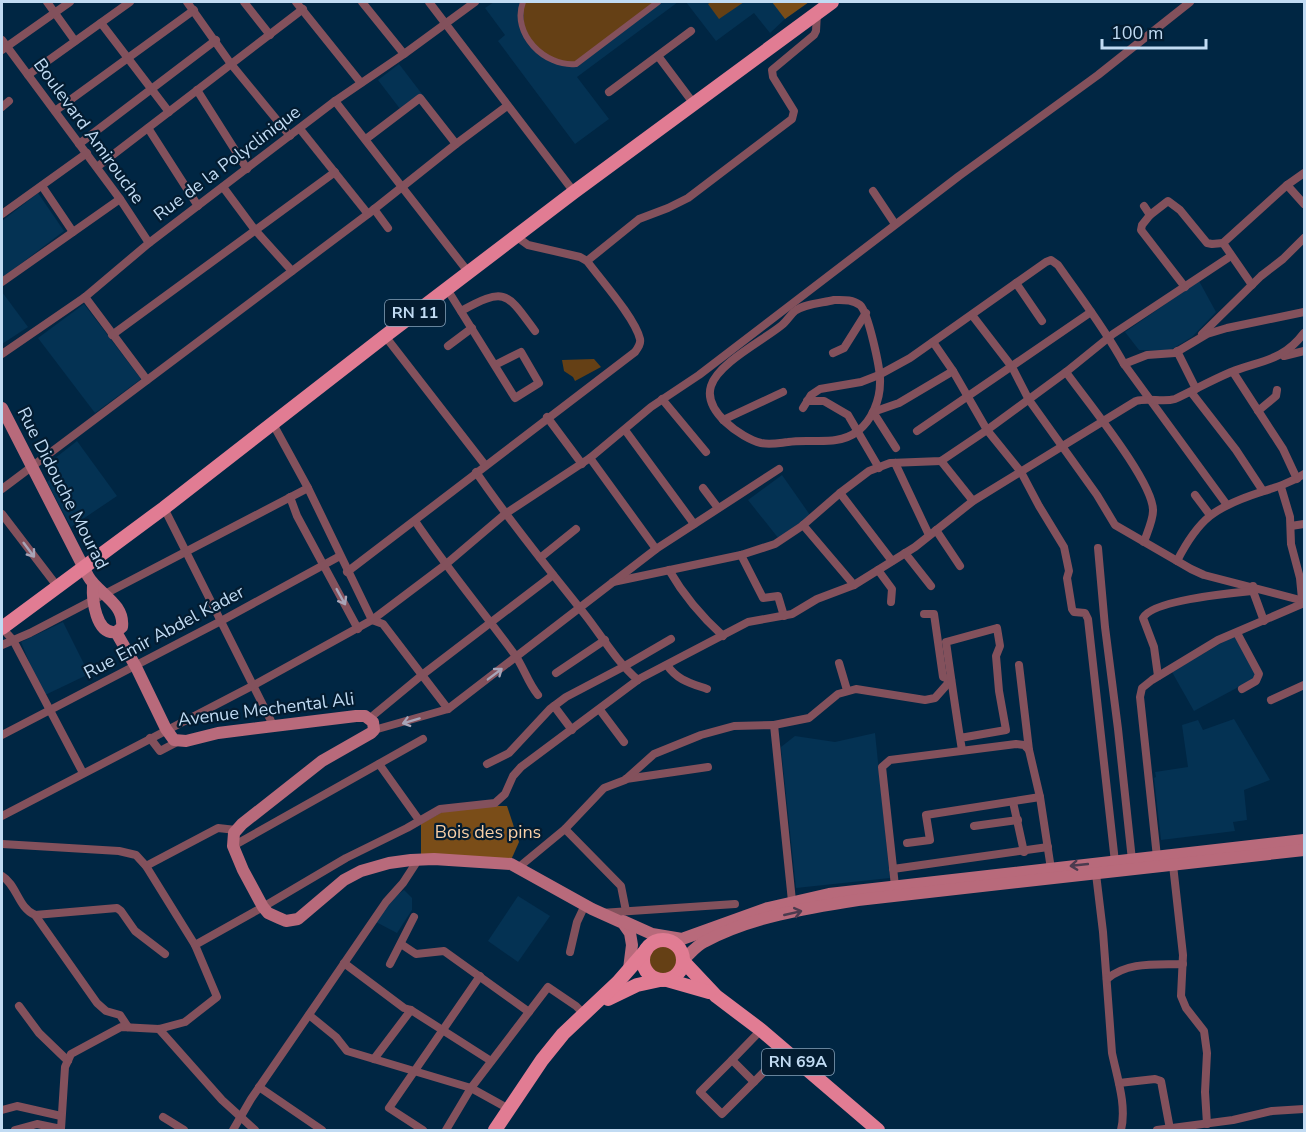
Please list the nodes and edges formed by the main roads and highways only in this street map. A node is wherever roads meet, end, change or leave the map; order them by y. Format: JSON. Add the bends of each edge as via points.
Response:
{"nodes":[{"id":1,"x":832,"y":2,"type":"edge"},
{"id":2,"x":2,"y":408,"type":"edge"},
{"id":3,"x":83,"y":567,"type":"junction"},
{"id":4,"x":93,"y":585,"type":"junction"},
{"id":5,"x":2,"y":628,"type":"edge"},
{"id":6,"x":116,"y":632,"type":"junction"},
{"id":7,"x":1305,"y":840,"type":"edge"},
{"id":8,"x":1305,"y":850,"type":"edge"},
{"id":9,"x":606,"y":915,"type":"junction"},
{"id":10,"x":652,"y":934,"type":"junction"},
{"id":11,"x":682,"y":939,"type":"junction"},
{"id":12,"x":665,"y":941,"type":"junction"},
{"id":13,"x":640,"y":953,"type":"junction"},
{"id":14,"x":683,"y":960,"type":"junction"},
{"id":15,"x":664,"y":980,"type":"junction"},
{"id":16,"x":717,"y":996,"type":"junction"},
{"id":17,"x":585,"y":1013,"type":"junction"},
{"id":18,"x":495,"y":1131,"type":"edge"},
{"id":19,"x":878,"y":1131,"type":"edge"}],
"edges":[{"from":1,"to":3,"type":"main road","number":"RN 11","via":[[574,192]]},
{"from":2,"to":3,"type":"main road","name":"Rue Didouche Mourad"},
{"from":3,"to":4,"type":"main road","name":"Rue Didouche Mourad"},
{"from":3,"to":5,"type":"main road","number":"RN 11"},
{"from":4,"to":6,"type":"main road","via":[[95,611],[104,629]]},
{"from":4,"to":6,"type":"main road","via":[[105,593],[122,618],[122,627]]},
{"from":6,"to":9,"type":"main road","name":"Avenue Mechental Ali","via":[[172,739],[356,716],[372,724],[236,830],[233,846],[268,913],[290,921],[298,919],[350,877],[379,866],[418,860],[507,863]]},
{"from":7,"to":11,"type":"main road","one_way":true,"via":[[792,901]]},
{"from":14,"to":8,"type":"main road","one_way":true,"via":[[701,944],[722,934],[821,906]]},
{"from":9,"to":10,"type":"main road"},
{"from":9,"to":13,"type":"main road","via":[[625,925]]},
{"from":10,"to":11,"type":"main road"},
{"from":10,"to":12,"type":"main road"},
{"from":11,"to":12,"type":"main road"},
{"from":12,"to":13,"type":"main road"},
{"from":12,"to":14,"type":"main road","via":[[675,945]]},
{"from":13,"to":15,"type":"main road","via":[[651,976]]},
{"from":13,"to":17,"type":"main road"},
{"from":14,"to":15,"type":"main road","via":[[677,974]]},
{"from":14,"to":16,"type":"main road","number":"RN 69A"},
{"from":15,"to":16,"type":"main road","number":"RN 69A"},
{"from":15,"to":17,"type":"main road","via":[[623,990]]},
{"from":16,"to":19,"type":"main road","number":"RN 69A"},
{"from":17,"to":18,"type":"main road","via":[[542,1060]]}]}
